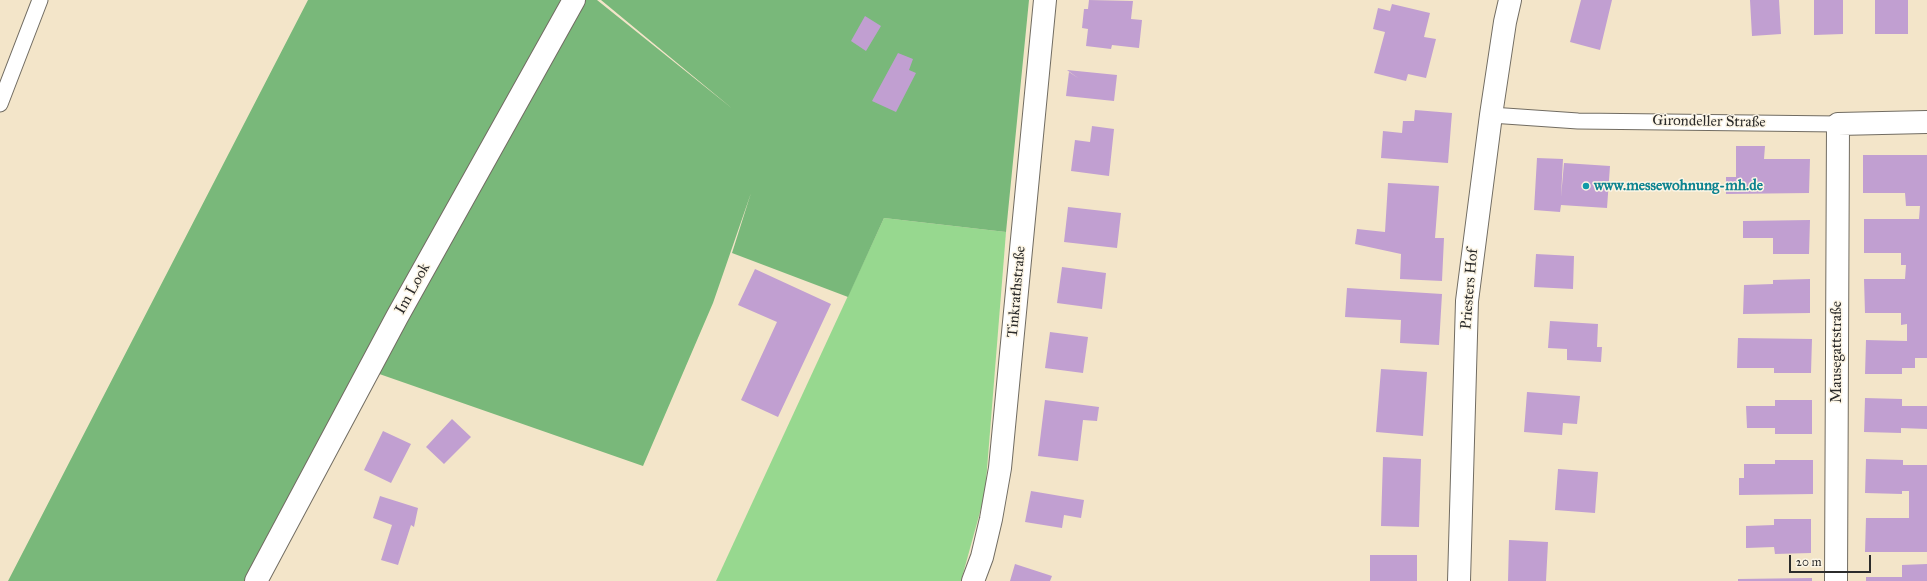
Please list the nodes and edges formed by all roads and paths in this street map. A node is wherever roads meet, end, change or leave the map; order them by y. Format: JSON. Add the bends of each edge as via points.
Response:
{"nodes":[{"id":1,"x":40,"y":0,"type":"edge"},
{"id":2,"x":574,"y":0,"type":"edge"},
{"id":3,"x":1044,"y":0,"type":"edge"},
{"id":4,"x":1510,"y":0,"type":"edge"},
{"id":5,"x":0,"y":104,"type":"edge"},
{"id":6,"x":1491,"y":115,"type":"junction"},
{"id":7,"x":1927,"y":122,"type":"edge"},
{"id":8,"x":1838,"y":124,"type":"junction"},
{"id":9,"x":256,"y":581,"type":"edge"},
{"id":10,"x":973,"y":581,"type":"edge"},
{"id":11,"x":1459,"y":581,"type":"edge"},
{"id":12,"x":1836,"y":581,"type":"edge"}],
"edges":[{"from":1,"to":5,"type":"lane"},
{"from":2,"to":9,"type":"street","name":"Im Look","via":[[394,324]]},
{"from":3,"to":10,"type":"street","name":"Tinkrathstraße","via":[[1000,468],[991,520]]},
{"from":4,"to":6,"type":"street","name":"Priesters Hof"},
{"from":6,"to":8,"type":"lane","name":"Girondeller Straße","via":[[1578,120]]},
{"from":6,"to":11,"type":"street","name":"Priesters Hof","via":[[1467,301]]},
{"from":7,"to":8,"type":"street","name":"Girondeller Straße"},
{"from":8,"to":12,"type":"street","name":"Mausegattstraße"}]}
